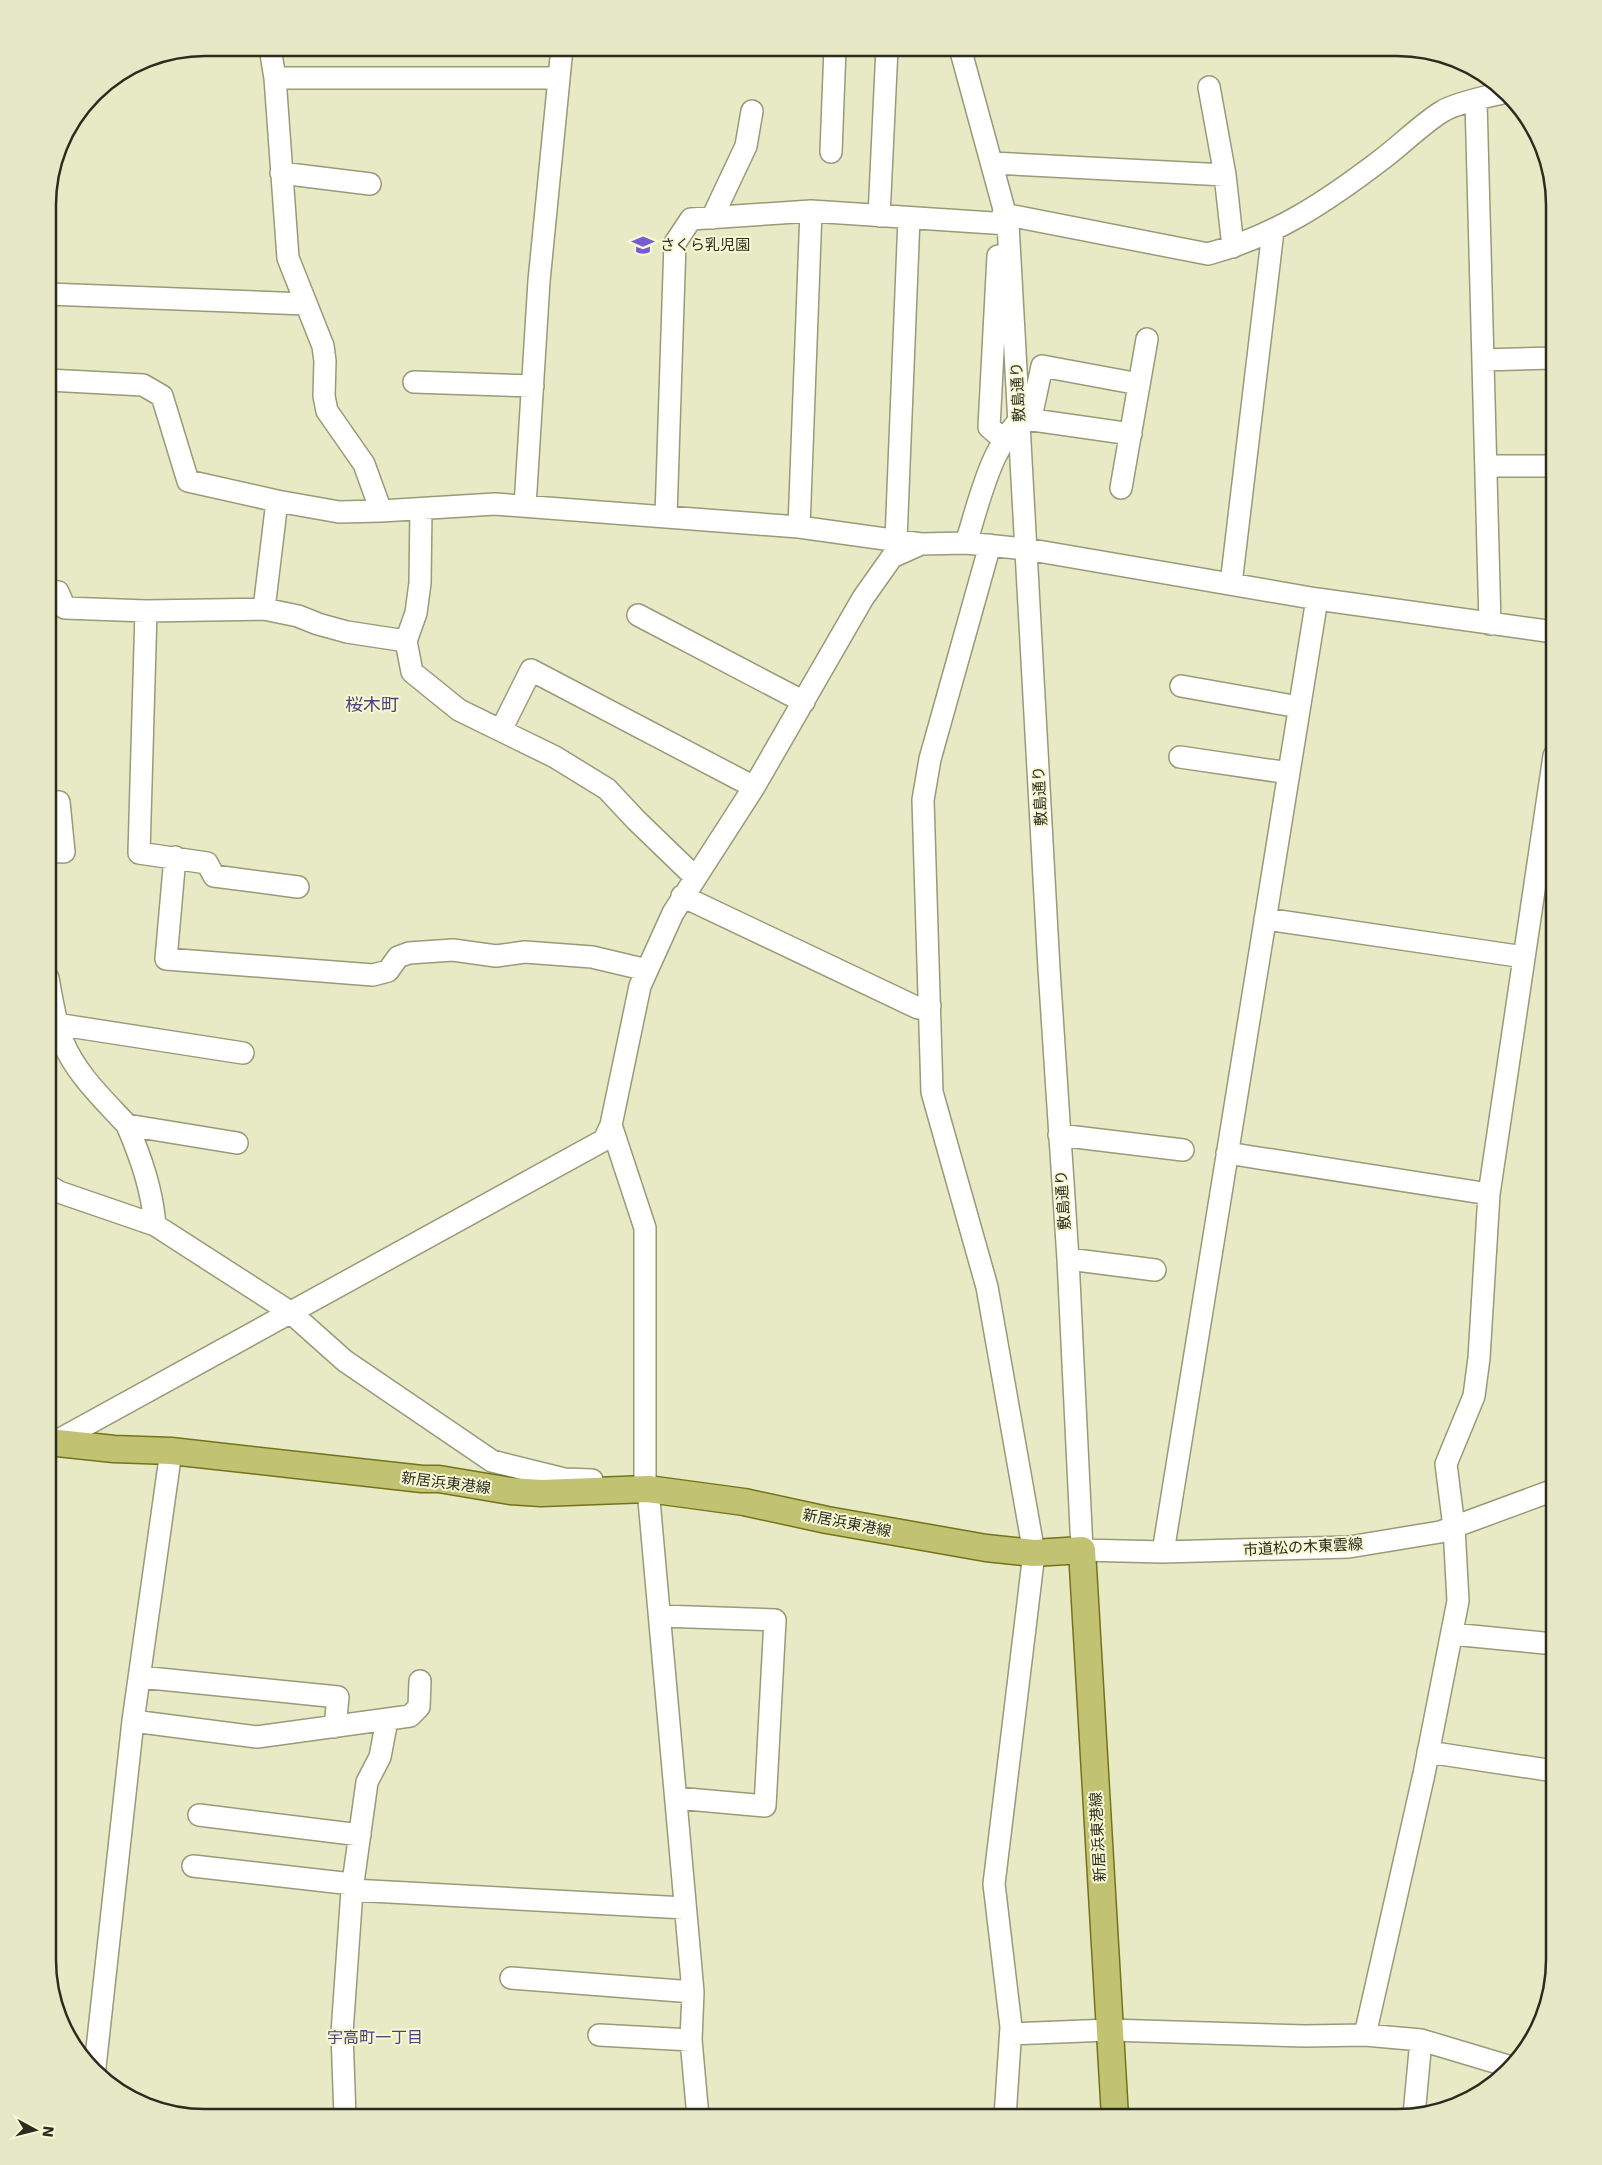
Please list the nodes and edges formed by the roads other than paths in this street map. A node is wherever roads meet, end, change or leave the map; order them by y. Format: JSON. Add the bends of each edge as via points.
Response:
{"nodes":[{"id":1,"x":271,"y":56,"type":"edge"},
{"id":2,"x":561,"y":56,"type":"edge"},
{"id":3,"x":835,"y":57,"type":"edge"},
{"id":4,"x":887,"y":57,"type":"edge"},
{"id":5,"x":962,"y":57,"type":"edge"},
{"id":6,"x":275,"y":78,"type":"junction"},
{"id":7,"x":559,"y":78,"type":"junction"},
{"id":8,"x":1209,"y":87,"type":"dead end"},
{"id":9,"x":1496,"y":95,"type":"edge"},
{"id":10,"x":1476,"y":101,"type":"junction"},
{"id":11,"x":752,"y":111,"type":"dead end"},
{"id":12,"x":831,"y":152,"type":"dead end"},
{"id":13,"x":992,"y":162,"type":"junction"},
{"id":14,"x":281,"y":173,"type":"junction"},
{"id":15,"x":1225,"y":175,"type":"junction"},
{"id":16,"x":370,"y":184,"type":"dead end"},
{"id":17,"x":811,"y":211,"type":"junction"},
{"id":18,"x":879,"y":216,"type":"junction"},
{"id":19,"x":712,"y":218,"type":"junction"},
{"id":20,"x":909,"y":218,"type":"junction"},
{"id":21,"x":1004,"y":221,"type":"junction"},
{"id":22,"x":1272,"y":231,"type":"junction"},
{"id":23,"x":1233,"y":247,"type":"junction"},
{"id":24,"x":57,"y":294,"type":"edge"},
{"id":25,"x":306,"y":304,"type":"junction"},
{"id":26,"x":1147,"y":339,"type":"dead end"},
{"id":27,"x":1546,"y":358,"type":"edge"},
{"id":28,"x":1483,"y":360,"type":"junction"},
{"id":29,"x":57,"y":381,"type":"edge"},
{"id":30,"x":414,"y":382,"type":"dead end"},
{"id":31,"x":1139,"y":384,"type":"junction"},
{"id":32,"x":533,"y":386,"type":"junction"},
{"id":33,"x":1019,"y":418,"type":"junction"},
{"id":34,"x":1130,"y":434,"type":"junction"},
{"id":35,"x":1005,"y":441,"type":"junction"},
{"id":36,"x":1486,"y":466,"type":"junction"},
{"id":37,"x":1546,"y":466,"type":"edge"},
{"id":38,"x":1121,"y":488,"type":"dead end"},
{"id":39,"x":277,"y":501,"type":"junction"},
{"id":40,"x":525,"y":506,"type":"junction"},
{"id":41,"x":421,"y":508,"type":"junction"},
{"id":42,"x":381,"y":511,"type":"junction"},
{"id":43,"x":666,"y":516,"type":"junction"},
{"id":44,"x":798,"y":528,"type":"junction"},
{"id":45,"x":896,"y":540,"type":"junction"},
{"id":46,"x":966,"y":543,"type":"junction"},
{"id":47,"x":921,"y":544,"type":"junction"},
{"id":48,"x":990,"y":545,"type":"junction"},
{"id":49,"x":1026,"y":549,"type":"junction"},
{"id":50,"x":1231,"y":584,"type":"junction"},
{"id":51,"x":57,"y":592,"type":"edge"},
{"id":52,"x":1317,"y":599,"type":"junction"},
{"id":53,"x":264,"y":609,"type":"junction"},
{"id":54,"x":146,"y":611,"type":"junction"},
{"id":55,"x":638,"y":616,"type":"dead end"},
{"id":56,"x":1490,"y":624,"type":"junction"},
{"id":57,"x":1546,"y":631,"type":"edge"},
{"id":58,"x":406,"y":641,"type":"junction"},
{"id":59,"x":1181,"y":686,"type":"dead end"},
{"id":60,"x":804,"y":702,"type":"junction"},
{"id":61,"x":1299,"y":707,"type":"junction"},
{"id":62,"x":501,"y":730,"type":"junction"},
{"id":63,"x":1180,"y":757,"type":"dead end"},
{"id":64,"x":1289,"y":773,"type":"junction"},
{"id":65,"x":754,"y":787,"type":"junction"},
{"id":66,"x":57,"y":802,"type":"edge"},
{"id":67,"x":1546,"y":810,"type":"edge"},
{"id":68,"x":57,"y":852,"type":"edge"},
{"id":69,"x":175,"y":857,"type":"junction"},
{"id":70,"x":695,"y":877,"type":"junction"},
{"id":71,"x":298,"y":887,"type":"dead end"},
{"id":72,"x":682,"y":896,"type":"junction"},
{"id":73,"x":1265,"y":919,"type":"junction"},
{"id":74,"x":1524,"y":957,"type":"junction"},
{"id":75,"x":647,"y":970,"type":"junction"},
{"id":76,"x":930,"y":1006,"type":"junction"},
{"id":77,"x":56,"y":1024,"type":"edge"},
{"id":78,"x":57,"y":1025,"type":"edge"},
{"id":79,"x":243,"y":1053,"type":"dead end"},
{"id":80,"x":127,"y":1125,"type":"junction"},
{"id":81,"x":611,"y":1125,"type":"junction"},
{"id":82,"x":1059,"y":1135,"type":"junction"},
{"id":83,"x":236,"y":1142,"type":"dead end"},
{"id":84,"x":1183,"y":1150,"type":"dead end"},
{"id":85,"x":1228,"y":1153,"type":"junction"},
{"id":86,"x":56,"y":1190,"type":"edge"},
{"id":87,"x":1489,"y":1194,"type":"junction"},
{"id":88,"x":155,"y":1225,"type":"junction"},
{"id":89,"x":1068,"y":1259,"type":"junction"},
{"id":90,"x":1155,"y":1270,"type":"dead end"},
{"id":91,"x":290,"y":1312,"type":"junction"},
{"id":92,"x":56,"y":1439,"type":"edge"},
{"id":93,"x":56,"y":1443,"type":"edge"},
{"id":94,"x":171,"y":1451,"type":"junction"},
{"id":95,"x":647,"y":1484,"type":"junction"},
{"id":96,"x":1546,"y":1493,"type":"edge"},
{"id":97,"x":1454,"y":1527,"type":"junction"},
{"id":98,"x":1082,"y":1550,"type":"junction"},
{"id":99,"x":1163,"y":1552,"type":"junction"},
{"id":100,"x":1034,"y":1553,"type":"junction"},
{"id":101,"x":660,"y":1616,"type":"junction"},
{"id":102,"x":1452,"y":1634,"type":"junction"},
{"id":103,"x":1546,"y":1643,"type":"edge"},
{"id":104,"x":140,"y":1677,"type":"junction"},
{"id":105,"x":420,"y":1682,"type":"dead end"},
{"id":106,"x":388,"y":1720,"type":"junction"},
{"id":107,"x":134,"y":1721,"type":"junction"},
{"id":108,"x":335,"y":1727,"type":"junction"},
{"id":109,"x":1428,"y":1752,"type":"junction"},
{"id":110,"x":1546,"y":1770,"type":"edge"},
{"id":111,"x":676,"y":1798,"type":"junction"},
{"id":112,"x":199,"y":1816,"type":"dead end"},
{"id":113,"x":360,"y":1835,"type":"junction"},
{"id":114,"x":193,"y":1866,"type":"dead end"},
{"id":115,"x":352,"y":1887,"type":"junction"},
{"id":116,"x":685,"y":1908,"type":"junction"},
{"id":117,"x":511,"y":1978,"type":"dead end"},
{"id":118,"x":693,"y":1992,"type":"junction"},
{"id":119,"x":1109,"y":2030,"type":"junction"},
{"id":120,"x":1011,"y":2034,"type":"junction"},
{"id":121,"x":600,"y":2035,"type":"dead end"},
{"id":122,"x":1366,"y":2035,"type":"junction"},
{"id":123,"x":691,"y":2040,"type":"junction"},
{"id":124,"x":1421,"y":2040,"type":"junction"},
{"id":125,"x":96,"y":2061,"type":"edge"},
{"id":126,"x":1503,"y":2064,"type":"edge"},
{"id":127,"x":1415,"y":2107,"type":"edge"},
{"id":128,"x":345,"y":2109,"type":"edge"},
{"id":129,"x":697,"y":2109,"type":"edge"},
{"id":130,"x":1006,"y":2109,"type":"edge"},
{"id":131,"x":1114,"y":2109,"type":"edge"}],
"edges":[{"from":1,"to":6,"type":"street"},
{"from":2,"to":7,"type":"street"},
{"from":3,"to":12,"type":"street"},
{"from":4,"to":18,"type":"street"},
{"from":5,"to":13,"type":"street","name":"敷島通り"},
{"from":6,"to":7,"type":"street"},
{"from":6,"to":14,"type":"street"},
{"from":7,"to":32,"type":"street","via":[[539,281]]},
{"from":8,"to":15,"type":"street"},
{"from":9,"to":10,"type":"street"},
{"from":10,"to":22,"type":"street","via":[[1444,110],[1380,161],[1298,218]]},
{"from":10,"to":28,"type":"street"},
{"from":11,"to":19,"type":"street","via":[[746,146]]},
{"from":13,"to":15,"type":"street"},
{"from":13,"to":21,"type":"street","name":"敷島通り"},
{"from":14,"to":16,"type":"street"},
{"from":14,"to":25,"type":"street","via":[[288,258]]},
{"from":15,"to":23,"type":"street"},
{"from":17,"to":18,"type":"street"},
{"from":17,"to":19,"type":"street"},
{"from":17,"to":44,"type":"street"},
{"from":18,"to":20,"type":"street"},
{"from":19,"to":43,"type":"street","via":[[691,219],[675,243]]},
{"from":20,"to":21,"type":"street"},
{"from":20,"to":45,"type":"street"},
{"from":21,"to":23,"type":"street","via":[[1208,254]]},
{"from":21,"to":33,"type":"street","name":"敷島通り"},
{"from":21,"to":35,"type":"street","via":[[989,427]]},
{"from":22,"to":23,"type":"street"},
{"from":22,"to":50,"type":"street"},
{"from":24,"to":25,"type":"street"},
{"from":25,"to":42,"type":"street","via":[[323,346],[327,411],[364,464]]},
{"from":26,"to":31,"type":"street"},
{"from":27,"to":28,"type":"street"},
{"from":28,"to":36,"type":"street"},
{"from":29,"to":39,"type":"street","via":[[143,386],[162,396],[188,481]]},
{"from":30,"to":32,"type":"street"},
{"from":31,"to":33,"type":"street","via":[[1042,366],[1034,408]]},
{"from":31,"to":34,"type":"street"},
{"from":32,"to":40,"type":"street"},
{"from":33,"to":34,"type":"street"},
{"from":33,"to":35,"type":"street"},
{"from":33,"to":49,"type":"street","name":"敷島通り"},
{"from":34,"to":38,"type":"street"},
{"from":35,"to":46,"type":"street","via":[[994,459]]},
{"from":36,"to":37,"type":"street"},
{"from":36,"to":56,"type":"street"},
{"from":39,"to":42,"type":"street","via":[[340,512]]},
{"from":39,"to":53,"type":"street"},
{"from":40,"to":41,"type":"street","via":[[494,504]]},
{"from":40,"to":43,"type":"street"},
{"from":41,"to":42,"type":"street"},
{"from":41,"to":58,"type":"street","via":[[420,583],[416,613]]},
{"from":43,"to":44,"type":"street"},
{"from":44,"to":45,"type":"street"},
{"from":45,"to":47,"type":"street"},
{"from":46,"to":47,"type":"street"},
{"from":46,"to":48,"type":"street"},
{"from":47,"to":60,"type":"street","via":[[892,557],[863,598]]},
{"from":48,"to":49,"type":"street"},
{"from":48,"to":76,"type":"street","via":[[932,750],[924,800]]},
{"from":49,"to":50,"type":"street"},
{"from":49,"to":82,"type":"street","name":"敷島通り"},
{"from":50,"to":52,"type":"street"},
{"from":51,"to":54,"type":"street","via":[[64,608]]},
{"from":52,"to":56,"type":"street"},
{"from":52,"to":61,"type":"street"},
{"from":53,"to":54,"type":"street"},
{"from":53,"to":58,"type":"street","via":[[347,632]]},
{"from":54,"to":69,"type":"street","via":[[139,853]]},
{"from":55,"to":60,"type":"street"},
{"from":56,"to":57,"type":"street"},
{"from":58,"to":62,"type":"street","via":[[412,672],[459,710]]},
{"from":59,"to":61,"type":"street"},
{"from":60,"to":65,"type":"street"},
{"from":61,"to":64,"type":"street"},
{"from":62,"to":65,"type":"street","via":[[531,670]]},
{"from":62,"to":70,"type":"street","via":[[555,757],[607,789]]},
{"from":63,"to":64,"type":"street"},
{"from":64,"to":73,"type":"street"},
{"from":65,"to":70,"type":"street"},
{"from":66,"to":68,"type":"street","via":[[64,852]]},
{"from":67,"to":74,"type":"street"},
{"from":69,"to":71,"type":"street","via":[[207,863],[214,876]]},
{"from":69,"to":75,"type":"street","via":[[166,959],[373,975],[388,971],[398,957],[410,953],[453,950],[496,956],[525,952],[592,957]]},
{"from":70,"to":72,"type":"street"},
{"from":72,"to":75,"type":"street"},
{"from":72,"to":76,"type":"street","via":[[918,1008]]},
{"from":73,"to":74,"type":"street"},
{"from":73,"to":85,"type":"street"},
{"from":74,"to":87,"type":"street"},
{"from":75,"to":81,"type":"street","via":[[636,1005]]},
{"from":76,"to":100,"type":"street","via":[[932,1092],[987,1287]]},
{"from":77,"to":79,"type":"street"},
{"from":78,"to":80,"type":"street","via":[[64,1045],[87,1081]]},
{"from":80,"to":83,"type":"street"},
{"from":80,"to":88,"type":"street","via":[[142,1159],[153,1198]]},
{"from":81,"to":91,"type":"street","via":[[604,1140]]},
{"from":81,"to":95,"type":"street","via":[[645,1228]]},
{"from":82,"to":84,"type":"street"},
{"from":82,"to":89,"type":"street","name":"敷島通り"},
{"from":85,"to":87,"type":"street"},
{"from":85,"to":99,"type":"street"},
{"from":86,"to":88,"type":"street"},
{"from":87,"to":97,"type":"street","via":[[1474,1396],[1446,1464]]},
{"from":88,"to":91,"type":"street"},
{"from":89,"to":90,"type":"street"},
{"from":89,"to":98,"type":"street","name":"敷島通り"},
{"from":91,"to":92,"type":"street"},
{"from":91,"to":95,"type":"street","via":[[345,1361],[492,1461],[564,1479]]},
{"from":93,"to":94,"type":"main road","name":"新居浜東港線"},
{"from":94,"to":95,"type":"main road","name":"新居浜東港線","via":[[439,1479],[510,1491],[541,1493]]},
{"from":94,"to":104,"type":"street"},
{"from":95,"to":100,"type":"main road","name":"新居浜東港線","via":[[977,1547]]},
{"from":95,"to":101,"type":"street"},
{"from":96,"to":97,"type":"street","name":"市道松の木東雲線"},
{"from":97,"to":99,"type":"street","name":"市道松の木東雲線","via":[[1349,1546]]},
{"from":97,"to":102,"type":"street","via":[[1458,1601]]},
{"from":98,"to":99,"type":"street","name":"市道松の木東雲線"},
{"from":98,"to":100,"type":"main road","name":"新居浜東港線"},
{"from":98,"to":119,"type":"main road","name":"新居浜東港線"},
{"from":100,"to":120,"type":"street","via":[[994,1884]]},
{"from":101,"to":111,"type":"street"},
{"from":101,"to":111,"type":"street","via":[[775,1620],[765,1806]]},
{"from":102,"to":103,"type":"street"},
{"from":102,"to":109,"type":"street"},
{"from":104,"to":107,"type":"street"},
{"from":104,"to":108,"type":"street","via":[[338,1697]]},
{"from":105,"to":106,"type":"street","via":[[419,1707],[410,1716]]},
{"from":106,"to":108,"type":"street"},
{"from":106,"to":113,"type":"street","via":[[380,1757],[367,1782]]},
{"from":107,"to":108,"type":"street","via":[[257,1737]]},
{"from":107,"to":125,"type":"street"},
{"from":109,"to":110,"type":"street"},
{"from":109,"to":122,"type":"street"},
{"from":111,"to":116,"type":"street"},
{"from":112,"to":113,"type":"street"},
{"from":113,"to":115,"type":"street"},
{"from":114,"to":115,"type":"street"},
{"from":115,"to":116,"type":"street"},
{"from":115,"to":128,"type":"street","via":[[342,2033]]},
{"from":116,"to":118,"type":"street"},
{"from":117,"to":118,"type":"street"},
{"from":118,"to":123,"type":"street"},
{"from":119,"to":120,"type":"street"},
{"from":119,"to":122,"type":"street"},
{"from":119,"to":131,"type":"main road","name":"新居浜東港線"},
{"from":120,"to":130,"type":"street"},
{"from":121,"to":123,"type":"street"},
{"from":122,"to":124,"type":"street"},
{"from":123,"to":129,"type":"street"},
{"from":124,"to":126,"type":"street"},
{"from":124,"to":127,"type":"street"}]}
